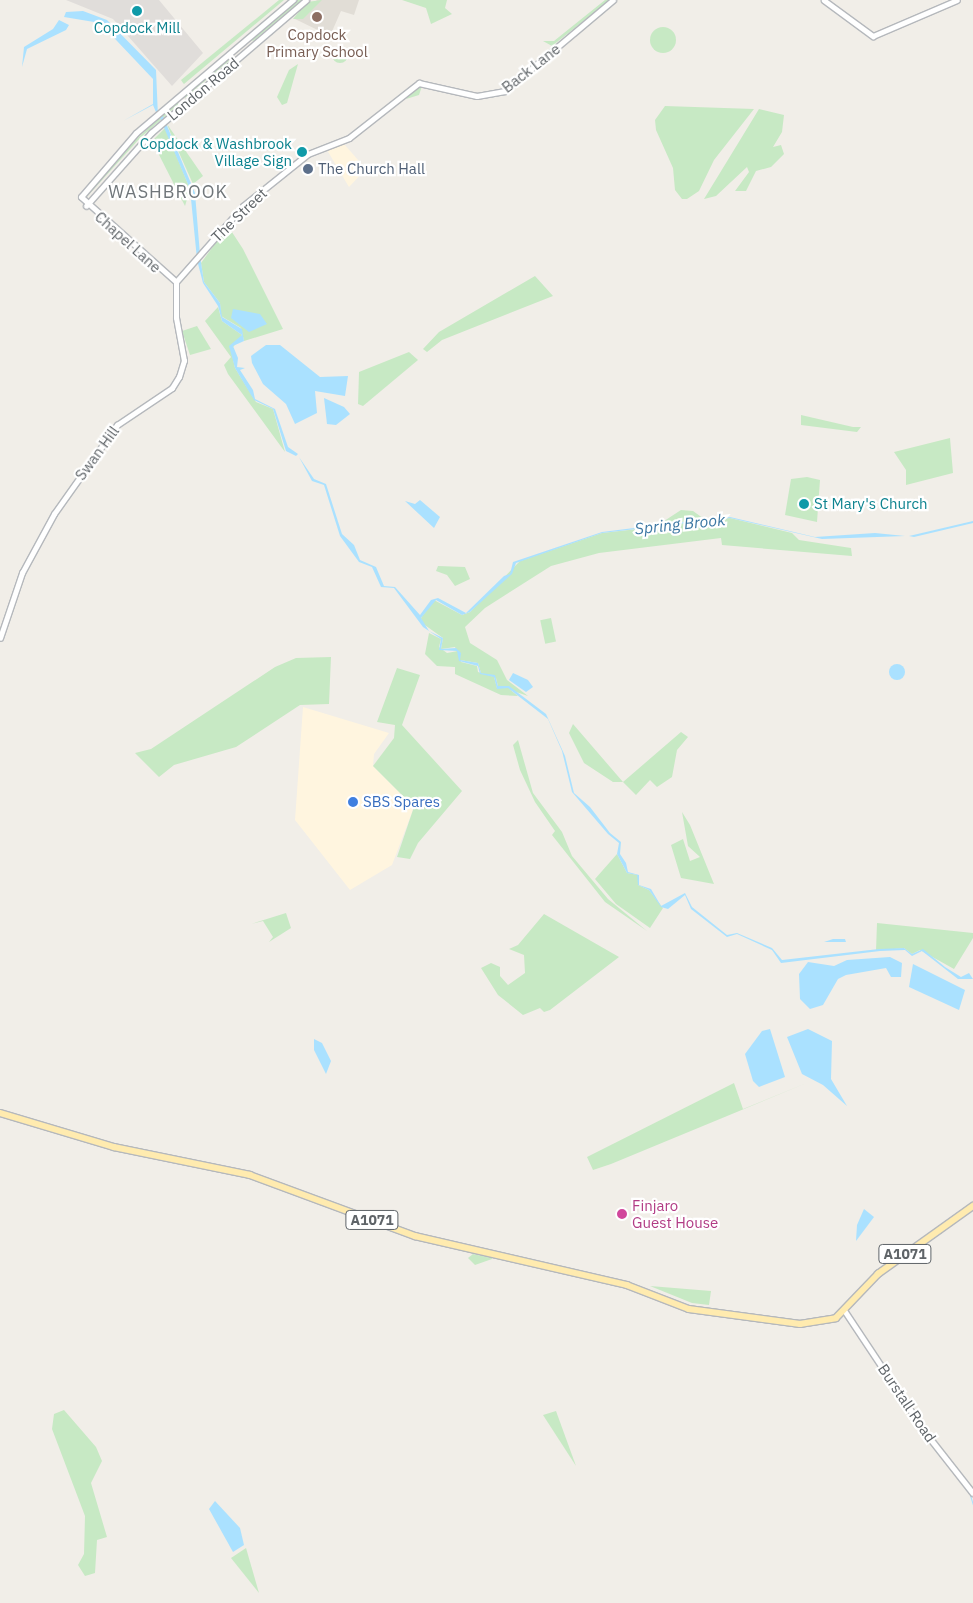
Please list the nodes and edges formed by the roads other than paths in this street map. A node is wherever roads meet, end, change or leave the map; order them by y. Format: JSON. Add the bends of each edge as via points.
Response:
{"nodes":[{"id":1,"x":294,"y":0,"type":"edge"},
{"id":2,"x":306,"y":0,"type":"edge"},
{"id":3,"x":613,"y":0,"type":"edge"},
{"id":4,"x":824,"y":0,"type":"edge"},
{"id":5,"x":957,"y":0,"type":"edge"},
{"id":6,"x":308,"y":154,"type":"joint"},
{"id":7,"x":80,"y":200,"type":"joint"},
{"id":8,"x":86,"y":206,"type":"junction"},
{"id":9,"x":176,"y":282,"type":"junction"},
{"id":10,"x":0,"y":638,"type":"edge"},
{"id":11,"x":0,"y":1114,"type":"edge"},
{"id":12,"x":973,"y":1206,"type":"edge"},
{"id":13,"x":845,"y":1311,"type":"junction"},
{"id":14,"x":973,"y":1493,"type":"edge"}],
"edges":[{"from":1,"to":7,"type":"street","name":"London Road","via":[[154,118],[99,172]]},
{"from":2,"to":8,"type":"street","name":"London Road","via":[[160,125]]},
{"from":3,"to":6,"type":"street","name":"Back Lane","via":[[505,91],[477,96],[419,84],[349,138]]},
{"from":4,"to":5,"type":"street","via":[[873,36]]},
{"from":6,"to":9,"type":"street","name":"The Street","via":[[243,206]]},
{"from":7,"to":8,"type":"street","name":"Chapel Lane"},
{"from":8,"to":9,"type":"street","name":"Chapel Lane"},
{"from":9,"to":10,"type":"street","name":"Swan Hill","via":[[176,318],[184,361],[179,377],[172,388],[117,425],[54,514],[22,573]]},
{"from":11,"to":13,"type":"main road","number":"A1071","via":[[114,1147],[250,1175],[438,1242],[633,1287],[700,1312],[821,1323]]},
{"from":12,"to":13,"type":"main road","number":"A1071","via":[[878,1274]]},
{"from":13,"to":14,"type":"street","name":"Burstall Road","via":[[926,1433]]}]}
